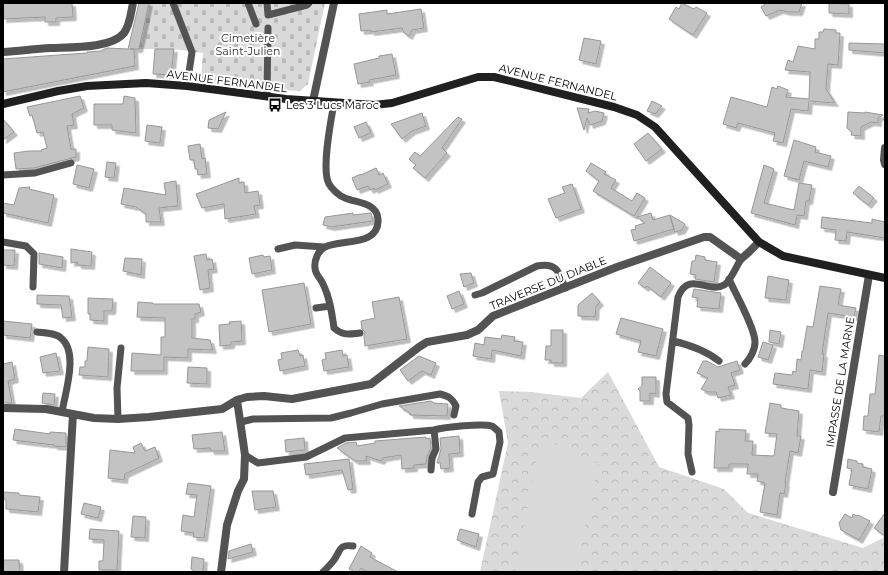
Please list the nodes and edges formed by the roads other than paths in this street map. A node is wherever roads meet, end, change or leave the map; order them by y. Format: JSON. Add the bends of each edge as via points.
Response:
{"nodes":[{"id":1,"x":132,"y":3,"type":"edge"},
{"id":2,"x":173,"y":3,"type":"edge"},
{"id":3,"x":248,"y":3,"type":"edge"},
{"id":4,"x":267,"y":3,"type":"edge"},
{"id":5,"x":309,"y":3,"type":"edge"},
{"id":6,"x":334,"y":3,"type":"edge"},
{"id":7,"x":256,"y":24,"type":"dead end"},
{"id":8,"x":268,"y":28,"type":"dead end"},
{"id":9,"x":3,"y":52,"type":"edge"},
{"id":10,"x":187,"y":86,"type":"junction"},
{"id":11,"x":267,"y":96,"type":"junction"},
{"id":12,"x":313,"y":101,"type":"junction"},
{"id":13,"x":334,"y":103,"type":"junction"},
{"id":14,"x":3,"y":104,"type":"edge"},
{"id":15,"x":885,"y":148,"type":"edge"},
{"id":16,"x":71,"y":163,"type":"dead end"},
{"id":17,"x":885,"y":164,"type":"edge"},
{"id":18,"x":3,"y":175,"type":"edge"},
{"id":19,"x":3,"y":242,"type":"edge"},
{"id":20,"x":759,"y":242,"type":"junction"},
{"id":21,"x":324,"y":247,"type":"junction"},
{"id":22,"x":278,"y":249,"type":"dead end"},
{"id":23,"x":741,"y":259,"type":"junction"},
{"id":24,"x":869,"y":275,"type":"junction"},
{"id":25,"x":885,"y":278,"type":"edge"},
{"id":26,"x":729,"y":279,"type":"junction"},
{"id":27,"x":33,"y":287,"type":"dead end"},
{"id":28,"x":565,"y":288,"type":"junction"},
{"id":29,"x":475,"y":295,"type":"dead end"},
{"id":30,"x":330,"y":306,"type":"junction"},
{"id":31,"x":316,"y":308,"type":"dead end"},
{"id":32,"x":38,"y":332,"type":"dead end"},
{"id":33,"x":360,"y":333,"type":"dead end"},
{"id":34,"x":673,"y":341,"type":"junction"},
{"id":35,"x":121,"y":348,"type":"dead end"},
{"id":36,"x":719,"y":361,"type":"dead end"},
{"id":37,"x":745,"y":364,"type":"dead end"},
{"id":38,"x":237,"y":400,"type":"junction"},
{"id":39,"x":3,"y":408,"type":"edge"},
{"id":40,"x":62,"y":412,"type":"junction"},
{"id":41,"x":73,"y":414,"type":"junction"},
{"id":42,"x":454,"y":414,"type":"dead end"},
{"id":43,"x":118,"y":419,"type":"junction"},
{"id":44,"x":241,"y":422,"type":"junction"},
{"id":45,"x":434,"y":430,"type":"junction"},
{"id":46,"x":245,"y":455,"type":"junction"},
{"id":47,"x":431,"y":470,"type":"dead end"},
{"id":48,"x":692,"y":472,"type":"dead end"},
{"id":49,"x":834,"y":492,"type":"dead end"},
{"id":50,"x":472,"y":514,"type":"dead end"},
{"id":51,"x":353,"y":546,"type":"dead end"},
{"id":52,"x":64,"y":572,"type":"edge"},
{"id":53,"x":221,"y":572,"type":"edge"},
{"id":54,"x":323,"y":572,"type":"edge"}],
"edges":[{"from":1,"to":9,"type":"street","via":[[127,28],[124,34],[114,40],[87,46]]},
{"from":2,"to":10,"type":"lane","via":[[192,52]]},
{"from":3,"to":7,"type":"lane"},
{"from":4,"to":5,"type":"lane","via":[[268,15]]},
{"from":6,"to":12,"type":"street"},
{"from":8,"to":11,"type":"lane"},
{"from":10,"to":11,"type":"main road","name":"AVENUE FERNANDEL"},
{"from":10,"to":14,"type":"main road","name":"AVENUE FERNANDEL","via":[[146,83],[87,86],[58,90]]},
{"from":11,"to":12,"type":"main road","name":"AVENUE FERNANDEL"},
{"from":12,"to":13,"type":"main road","name":"AVENUE FERNANDEL"},
{"from":13,"to":20,"type":"main road","name":"AVENUE FERNANDEL","via":[[392,103],[460,81],[494,77],[614,107],[637,115],[655,127]]},
{"from":13,"to":21,"type":"lane","via":[[325,170],[329,184],[344,198],[368,204],[376,212],[378,219],[376,230],[370,237]]},
{"from":15,"to":17,"type":"street"},
{"from":16,"to":18,"type":"lane","via":[[35,173]]},
{"from":19,"to":27,"type":"lane","via":[[26,246],[34,254]]},
{"from":20,"to":23,"type":"street"},
{"from":20,"to":24,"type":"main road","name":"AVENUE FERNANDEL","via":[[783,256]]},
{"from":21,"to":22,"type":"lane","via":[[295,245]]},
{"from":21,"to":30,"type":"lane","via":[[317,255],[315,269]]},
{"from":23,"to":26,"type":"lane"},
{"from":23,"to":28,"type":"street","name":"TRAVERSE DU DIABLE","via":[[710,237],[704,237]]},
{"from":24,"to":25,"type":"main road","name":"AVENUE FERNANDEL"},
{"from":24,"to":49,"type":"street","name":"IMPASSE DE LA MARNE"},
{"from":26,"to":34,"type":"lane","via":[[726,284],[719,287],[692,284],[681,290]]},
{"from":26,"to":37,"type":"lane","via":[[754,334],[755,344],[750,359]]},
{"from":28,"to":29,"type":"lane","via":[[559,272],[549,264],[543,264]]},
{"from":28,"to":38,"type":"street","name":"TRAVERSE DU DIABLE","via":[[493,316],[478,330],[467,335],[427,342],[371,384],[292,399],[264,396]]},
{"from":30,"to":31,"type":"lane"},
{"from":30,"to":33,"type":"lane","via":[[334,328],[340,333]]},
{"from":32,"to":40,"type":"lane","via":[[50,333],[61,338],[71,358]]},
{"from":34,"to":36,"type":"lane","via":[[707,352]]},
{"from":34,"to":48,"type":"lane","via":[[667,402],[688,418],[688,454]]},
{"from":35,"to":43,"type":"lane","via":[[117,388]]},
{"from":38,"to":43,"type":"street","name":"TRAVERSE DU DIABLE","via":[[222,409]]},
{"from":38,"to":44,"type":"street"},
{"from":39,"to":40,"type":"street","name":"TRAVERSE DU DIABLE"},
{"from":40,"to":41,"type":"street","name":"TRAVERSE DU DIABLE"},
{"from":41,"to":43,"type":"street","name":"TRAVERSE DU DIABLE"},
{"from":41,"to":52,"type":"street"},
{"from":42,"to":44,"type":"lane","via":[[456,406],[453,400],[440,394],[382,404],[331,418],[253,419]]},
{"from":44,"to":46,"type":"street"},
{"from":45,"to":46,"type":"lane","via":[[345,438],[306,458],[258,463]]},
{"from":45,"to":47,"type":"lane","via":[[436,449]]},
{"from":45,"to":50,"type":"lane","via":[[484,425],[499,432],[500,442],[493,474],[482,477],[478,482]]},
{"from":46,"to":53,"type":"street","via":[[244,479],[227,525]]},
{"from":51,"to":54,"type":"lane","via":[[346,545],[340,548],[335,559]]}]}
